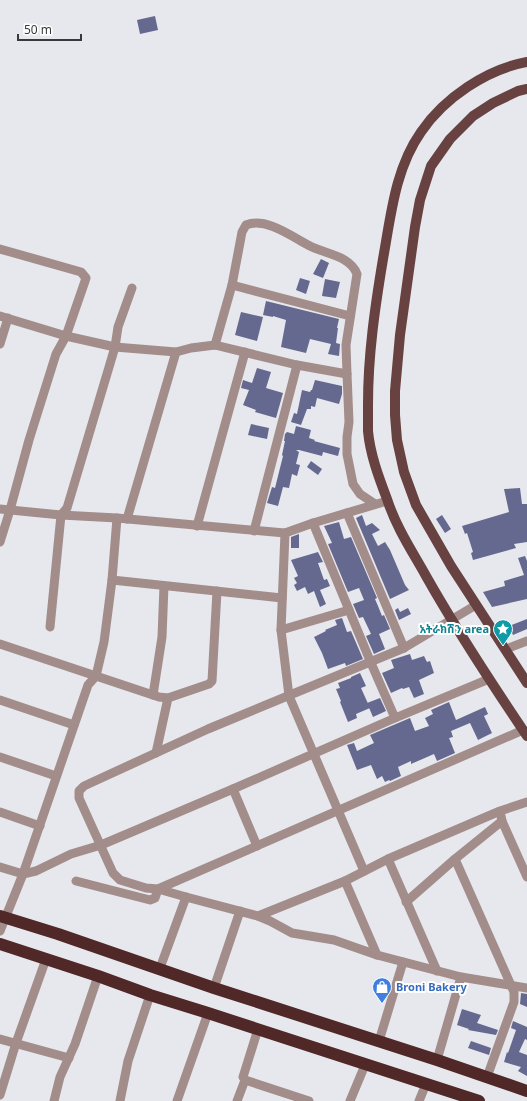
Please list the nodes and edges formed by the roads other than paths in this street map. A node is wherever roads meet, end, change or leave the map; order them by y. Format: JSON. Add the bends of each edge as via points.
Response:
{"nodes":[{"id":1,"x":527,"y":62,"type":"edge"},
{"id":2,"x":527,"y":89,"type":"edge"},
{"id":3,"x":0,"y":249,"type":"edge"},
{"id":4,"x":232,"y":285,"type":"junction"},
{"id":5,"x":132,"y":288,"type":"dead end"},
{"id":6,"x":350,"y":316,"type":"junction"},
{"id":7,"x":4,"y":317,"type":"edge"},
{"id":8,"x":66,"y":336,"type":"junction"},
{"id":9,"x":0,"y":344,"type":"edge"},
{"id":10,"x":214,"y":345,"type":"junction"},
{"id":11,"x":115,"y":347,"type":"junction"},
{"id":12,"x":176,"y":352,"type":"junction"},
{"id":13,"x":245,"y":352,"type":"junction"},
{"id":14,"x":297,"y":365,"type":"junction"},
{"id":15,"x":346,"y":374,"type":"junction"},
{"id":16,"x":387,"y":501,"type":"junction"},
{"id":17,"x":375,"y":504,"type":"junction"},
{"id":18,"x":0,"y":509,"type":"edge"},
{"id":19,"x":10,"y":510,"type":"junction"},
{"id":20,"x":347,"y":513,"type":"junction"},
{"id":21,"x":61,"y":515,"type":"junction"},
{"id":22,"x":117,"y":518,"type":"junction"},
{"id":23,"x":127,"y":519,"type":"junction"},
{"id":24,"x":313,"y":523,"type":"junction"},
{"id":25,"x":197,"y":526,"type":"junction"},
{"id":26,"x":254,"y":531,"type":"junction"},
{"id":27,"x":285,"y":533,"type":"junction"},
{"id":28,"x":0,"y":542,"type":"edge"},
{"id":29,"x":112,"y":580,"type":"junction"},
{"id":30,"x":164,"y":586,"type":"junction"},
{"id":31,"x":217,"y":591,"type":"junction"},
{"id":32,"x":282,"y":598,"type":"junction"},
{"id":33,"x":476,"y":606,"type":"junction"},
{"id":34,"x":349,"y":610,"type":"junction"},
{"id":35,"x":452,"y":620,"type":"junction"},
{"id":36,"x":50,"y":627,"type":"dead end"},
{"id":37,"x":281,"y":630,"type":"junction"},
{"id":38,"x":527,"y":641,"type":"edge"},
{"id":39,"x":0,"y":644,"type":"edge"},
{"id":40,"x":404,"y":648,"type":"junction"},
{"id":41,"x":506,"y":649,"type":"junction"},
{"id":42,"x":371,"y":663,"type":"junction"},
{"id":43,"x":96,"y":676,"type":"junction"},
{"id":44,"x":489,"y":679,"type":"junction"},
{"id":45,"x":527,"y":683,"type":"edge"},
{"id":46,"x":153,"y":695,"type":"junction"},
{"id":47,"x":289,"y":696,"type":"junction"},
{"id":48,"x":168,"y":698,"type":"junction"},
{"id":49,"x":0,"y":700,"type":"edge"},
{"id":50,"x":394,"y":718,"type":"junction"},
{"id":51,"x":74,"y":724,"type":"junction"},
{"id":52,"x":525,"y":733,"type":"edge"},
{"id":53,"x":156,"y":753,"type":"junction"},
{"id":54,"x":314,"y":753,"type":"junction"},
{"id":55,"x":0,"y":757,"type":"edge"},
{"id":56,"x":56,"y":776,"type":"junction"},
{"id":57,"x":233,"y":789,"type":"junction"},
{"id":58,"x":527,"y":802,"type":"edge"},
{"id":59,"x":338,"y":811,"type":"junction"},
{"id":60,"x":500,"y":811,"type":"junction"},
{"id":61,"x":0,"y":812,"type":"edge"},
{"id":62,"x":502,"y":822,"type":"junction"},
{"id":63,"x":40,"y":826,"type":"junction"},
{"id":64,"x":100,"y":845,"type":"junction"},
{"id":65,"x":257,"y":846,"type":"junction"},
{"id":66,"x":455,"y":859,"type":"junction"},
{"id":67,"x":388,"y":860,"type":"junction"},
{"id":68,"x":0,"y":867,"type":"edge"},
{"id":69,"x":364,"y":871,"type":"junction"},
{"id":70,"x":23,"y":874,"type":"junction"},
{"id":71,"x":527,"y":877,"type":"edge"},
{"id":72,"x":346,"y":880,"type":"junction"},
{"id":73,"x":76,"y":881,"type":"dead end"},
{"id":74,"x":158,"y":889,"type":"junction"},
{"id":75,"x":186,"y":897,"type":"junction"},
{"id":76,"x":406,"y":902,"type":"junction"},
{"id":77,"x":240,"y":911,"type":"junction"},
{"id":78,"x":258,"y":916,"type":"junction"},
{"id":79,"x":3,"y":917,"type":"edge"},
{"id":80,"x":0,"y":931,"type":"edge"},
{"id":81,"x":0,"y":944,"type":"edge"},
{"id":82,"x":377,"y":955,"type":"junction"},
{"id":83,"x":46,"y":959,"type":"junction"},
{"id":84,"x":403,"y":962,"type":"junction"},
{"id":85,"x":160,"y":968,"type":"junction"},
{"id":86,"x":437,"y":971,"type":"junction"},
{"id":87,"x":98,"y":976,"type":"junction"},
{"id":88,"x":461,"y":977,"type":"junction"},
{"id":89,"x":510,"y":985,"type":"junction"},
{"id":90,"x":214,"y":988,"type":"junction"},
{"id":91,"x":527,"y":988,"type":"edge"},
{"id":92,"x":150,"y":995,"type":"junction"},
{"id":93,"x":208,"y":1012,"type":"junction"},
{"id":94,"x":258,"y":1029,"type":"junction"},
{"id":95,"x":0,"y":1039,"type":"edge"},
{"id":96,"x":379,"y":1041,"type":"junction"},
{"id":97,"x":16,"y":1043,"type":"junction"},
{"id":98,"x":69,"y":1058,"type":"junction"},
{"id":99,"x":437,"y":1060,"type":"junction"},
{"id":100,"x":365,"y":1064,"type":"junction"},
{"id":101,"x":488,"y":1077,"type":"junction"},
{"id":102,"x":245,"y":1080,"type":"junction"},
{"id":103,"x":426,"y":1084,"type":"junction"},
{"id":104,"x":527,"y":1091,"type":"edge"},
{"id":105,"x":0,"y":1095,"type":"edge"},
{"id":106,"x":54,"y":1101,"type":"edge"},
{"id":107,"x":120,"y":1101,"type":"edge"},
{"id":108,"x":177,"y":1101,"type":"edge"},
{"id":109,"x":237,"y":1101,"type":"edge"},
{"id":110,"x":309,"y":1101,"type":"edge"},
{"id":111,"x":350,"y":1101,"type":"edge"},
{"id":112,"x":419,"y":1101,"type":"edge"},
{"id":113,"x":479,"y":1101,"type":"edge"}],
"edges":[{"from":1,"to":16,"type":"main road","via":[[491,74],[469,86],[435,114],[420,133],[406,158],[396,187],[373,324],[368,380],[368,432]]},
{"from":2,"to":33,"type":"main road","via":[[493,103],[473,116],[450,139],[431,166],[420,200],[400,335],[394,415],[404,472],[416,505]]},
{"from":3,"to":8,"type":"street","via":[[81,272],[86,278]]},
{"from":4,"to":6,"type":"street"},
{"from":4,"to":6,"type":"street","via":[[242,232],[246,225],[264,224],[332,254],[355,268],[357,274]]},
{"from":4,"to":10,"type":"street"},
{"from":5,"to":11,"type":"street","via":[[118,327]]},
{"from":6,"to":15,"type":"street"},
{"from":7,"to":8,"type":"street"},
{"from":7,"to":9,"type":"street"},
{"from":8,"to":11,"type":"street"},
{"from":8,"to":19,"type":"street","via":[[56,354]]},
{"from":10,"to":12,"type":"street"},
{"from":10,"to":13,"type":"street"},
{"from":11,"to":12,"type":"street"},
{"from":11,"to":21,"type":"street","via":[[67,508]]},
{"from":12,"to":23,"type":"street"},
{"from":13,"to":14,"type":"street"},
{"from":13,"to":25,"type":"street"},
{"from":14,"to":15,"type":"street"},
{"from":14,"to":26,"type":"street"},
{"from":15,"to":17,"type":"street","via":[[349,422],[347,454],[353,484],[360,494]]},
{"from":16,"to":17,"type":"street"},
{"from":16,"to":35,"type":"main road","via":[[401,534]]},
{"from":17,"to":20,"type":"street"},
{"from":18,"to":19,"type":"street"},
{"from":19,"to":21,"type":"street"},
{"from":19,"to":28,"type":"street"},
{"from":20,"to":24,"type":"street"},
{"from":20,"to":40,"type":"street"},
{"from":21,"to":22,"type":"street"},
{"from":21,"to":36,"type":"street"},
{"from":22,"to":23,"type":"street"},
{"from":22,"to":29,"type":"street"},
{"from":23,"to":25,"type":"street"},
{"from":24,"to":27,"type":"street"},
{"from":24,"to":34,"type":"street"},
{"from":25,"to":26,"type":"street"},
{"from":26,"to":27,"type":"street"},
{"from":27,"to":32,"type":"street"},
{"from":29,"to":30,"type":"street"},
{"from":29,"to":43,"type":"street","via":[[104,642]]},
{"from":30,"to":31,"type":"street"},
{"from":30,"to":46,"type":"street","via":[[162,637]]},
{"from":31,"to":32,"type":"street"},
{"from":31,"to":48,"type":"street","via":[[212,681]]},
{"from":32,"to":37,"type":"street"},
{"from":33,"to":35,"type":"street"},
{"from":33,"to":41,"type":"main road"},
{"from":34,"to":37,"type":"street"},
{"from":34,"to":42,"type":"street"},
{"from":35,"to":40,"type":"street"},
{"from":35,"to":44,"type":"main road"},
{"from":37,"to":47,"type":"street"},
{"from":38,"to":41,"type":"street"},
{"from":39,"to":43,"type":"street"},
{"from":40,"to":42,"type":"street"},
{"from":41,"to":45,"type":"main road"},
{"from":42,"to":47,"type":"street"},
{"from":42,"to":50,"type":"street"},
{"from":43,"to":46,"type":"street"},
{"from":43,"to":51,"type":"street","via":[[88,684]]},
{"from":44,"to":50,"type":"street"},
{"from":44,"to":52,"type":"main road"},
{"from":46,"to":48,"type":"street"},
{"from":47,"to":53,"type":"street"},
{"from":47,"to":54,"type":"street"},
{"from":48,"to":53,"type":"street"},
{"from":49,"to":51,"type":"street"},
{"from":50,"to":54,"type":"street"},
{"from":51,"to":56,"type":"street"},
{"from":52,"to":59,"type":"street"},
{"from":53,"to":64,"type":"street","via":[[84,786],[79,791],[79,798]]},
{"from":54,"to":57,"type":"street"},
{"from":54,"to":59,"type":"street"},
{"from":55,"to":56,"type":"street"},
{"from":56,"to":63,"type":"street"},
{"from":57,"to":64,"type":"street"},
{"from":57,"to":65,"type":"street"},
{"from":58,"to":60,"type":"street"},
{"from":59,"to":65,"type":"street"},
{"from":59,"to":69,"type":"street"},
{"from":60,"to":62,"type":"street"},
{"from":60,"to":67,"type":"street"},
{"from":61,"to":63,"type":"street"},
{"from":62,"to":66,"type":"street"},
{"from":62,"to":71,"type":"street"},
{"from":63,"to":70,"type":"street"},
{"from":64,"to":70,"type":"street"},
{"from":64,"to":74,"type":"street","via":[[113,873],[120,880]]},
{"from":65,"to":74,"type":"street"},
{"from":66,"to":76,"type":"street"},
{"from":66,"to":89,"type":"street"},
{"from":67,"to":69,"type":"street"},
{"from":67,"to":76,"type":"street"},
{"from":68,"to":70,"type":"street"},
{"from":69,"to":72,"type":"street"},
{"from":70,"to":79,"type":"street"},
{"from":72,"to":78,"type":"street"},
{"from":72,"to":82,"type":"street"},
{"from":73,"to":74,"type":"street","via":[[150,900],[155,898]]},
{"from":74,"to":75,"type":"street"},
{"from":75,"to":77,"type":"street"},
{"from":75,"to":85,"type":"street"},
{"from":76,"to":86,"type":"street"},
{"from":77,"to":78,"type":"street"},
{"from":77,"to":90,"type":"street"},
{"from":78,"to":82,"type":"street","via":[[292,933],[334,940]]},
{"from":79,"to":80,"type":"street"},
{"from":79,"to":85,"type":"highway"},
{"from":81,"to":83,"type":"highway"},
{"from":82,"to":84,"type":"street"},
{"from":83,"to":87,"type":"highway"},
{"from":83,"to":97,"type":"street"},
{"from":84,"to":86,"type":"street"},
{"from":84,"to":96,"type":"street"},
{"from":85,"to":90,"type":"highway"},
{"from":86,"to":88,"type":"street"},
{"from":87,"to":92,"type":"highway"},
{"from":87,"to":98,"type":"street"},
{"from":88,"to":89,"type":"street"},
{"from":88,"to":99,"type":"street"},
{"from":89,"to":91,"type":"street"},
{"from":89,"to":101,"type":"street","via":[[514,992],[514,1002]]},
{"from":90,"to":96,"type":"highway"},
{"from":92,"to":93,"type":"highway"},
{"from":92,"to":107,"type":"street","via":[[128,1061]]},
{"from":93,"to":94,"type":"highway"},
{"from":93,"to":108,"type":"street"},
{"from":94,"to":100,"type":"highway"},
{"from":94,"to":102,"type":"street","via":[[243,1077]]},
{"from":95,"to":97,"type":"street"},
{"from":96,"to":99,"type":"highway"},
{"from":97,"to":98,"type":"street"},
{"from":97,"to":105,"type":"street"},
{"from":98,"to":106,"type":"street","via":[[60,1077]]},
{"from":99,"to":101,"type":"highway"},
{"from":100,"to":103,"type":"highway"},
{"from":100,"to":111,"type":"street"},
{"from":101,"to":104,"type":"highway"},
{"from":102,"to":109,"type":"street"},
{"from":102,"to":110,"type":"street"},
{"from":103,"to":112,"type":"street"},
{"from":103,"to":113,"type":"highway"}]}
